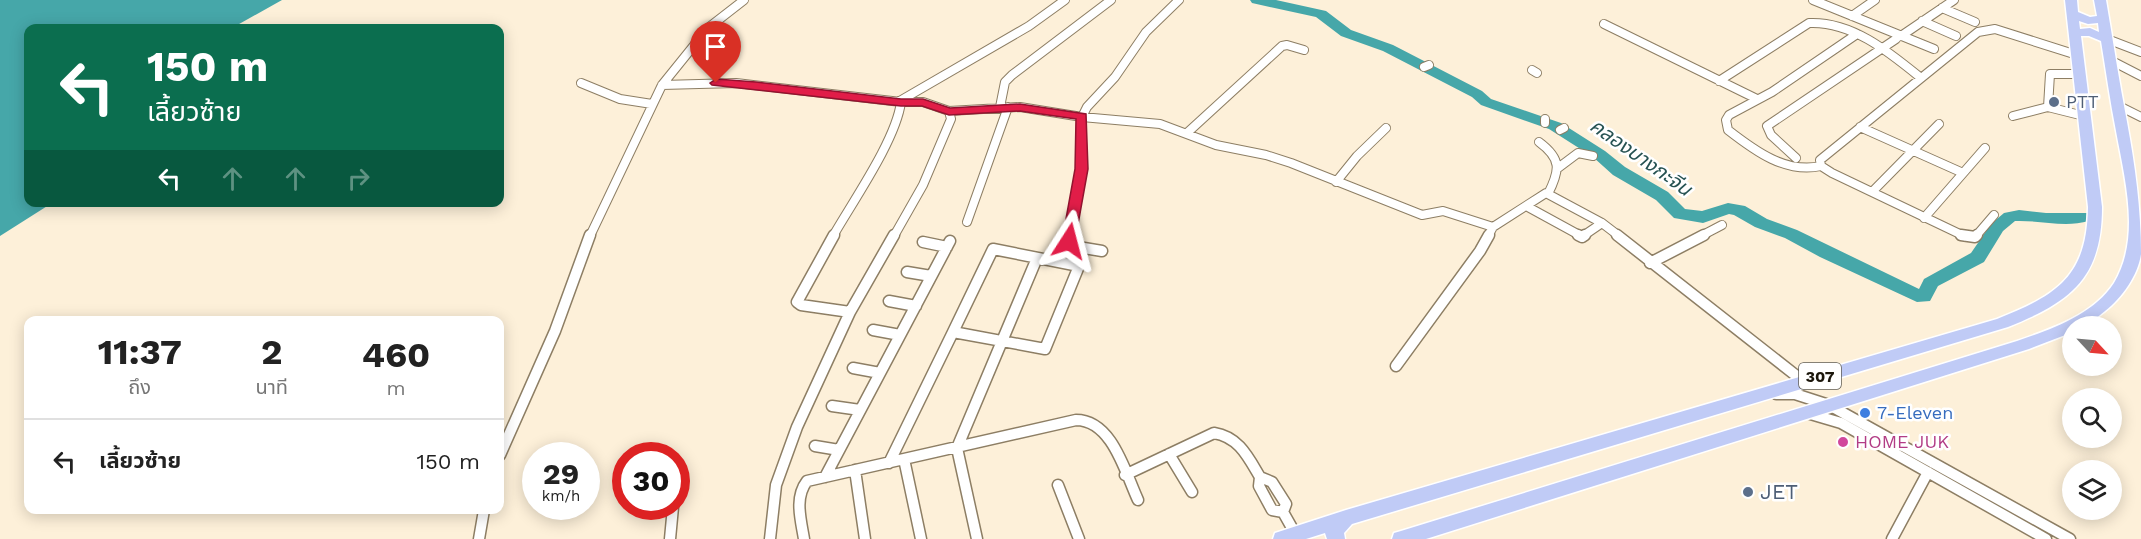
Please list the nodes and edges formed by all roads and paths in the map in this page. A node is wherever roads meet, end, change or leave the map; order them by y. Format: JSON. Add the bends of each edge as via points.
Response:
{"nodes":[{"id":1,"x":744,"y":0,"type":"edge"},
{"id":2,"x":1065,"y":0,"type":"edge"},
{"id":3,"x":1111,"y":0,"type":"edge"},
{"id":4,"x":1179,"y":0,"type":"edge"},
{"id":5,"x":1813,"y":0,"type":"edge"},
{"id":6,"x":1875,"y":0,"type":"edge"},
{"id":7,"x":1954,"y":0,"type":"edge"},
{"id":8,"x":2100,"y":0,"type":"edge"},
{"id":9,"x":2072,"y":7,"type":"edge"},
{"id":10,"x":1942,"y":8,"type":"junction"},
{"id":11,"x":1851,"y":16,"type":"junction"},
{"id":12,"x":2103,"y":19,"type":"junction"},
{"id":13,"x":1922,"y":21,"type":"junction"},
{"id":14,"x":1975,"y":22,"type":"dead end"},
{"id":15,"x":1604,"y":24,"type":"dead end"},
{"id":16,"x":2074,"y":33,"type":"junction"},
{"id":17,"x":1857,"y":34,"type":"junction"},
{"id":18,"x":1956,"y":36,"type":"dead end"},
{"id":19,"x":1899,"y":37,"type":"junction"},
{"id":20,"x":2107,"y":39,"type":"junction"},
{"id":21,"x":1884,"y":48,"type":"junction"},
{"id":22,"x":1934,"y":49,"type":"dead end"},
{"id":23,"x":1304,"y":50,"type":"dead end"},
{"id":24,"x":2141,"y":52,"type":"edge"},
{"id":25,"x":2077,"y":55,"type":"junction"},
{"id":26,"x":2110,"y":60,"type":"junction"},
{"id":27,"x":2079,"y":74,"type":"junction"},
{"id":28,"x":2141,"y":76,"type":"edge"},
{"id":29,"x":1921,"y":78,"type":"junction"},
{"id":30,"x":1719,"y":81,"type":"junction"},
{"id":31,"x":581,"y":83,"type":"dead end"},
{"id":32,"x":662,"y":85,"type":"junction"},
{"id":33,"x":1757,"y":99,"type":"junction"},
{"id":34,"x":900,"y":102,"type":"junction"},
{"id":35,"x":652,"y":104,"type":"junction"},
{"id":36,"x":2117,"y":105,"type":"junction"},
{"id":37,"x":1004,"y":107,"type":"junction"},
{"id":38,"x":2048,"y":107,"type":"junction"},
{"id":39,"x":949,"y":111,"type":"junction"},
{"id":40,"x":2013,"y":116,"type":"dead end"},
{"id":41,"x":2084,"y":116,"type":"junction"},
{"id":42,"x":1082,"y":117,"type":"junction"},
{"id":43,"x":2141,"y":117,"type":"edge"},
{"id":44,"x":1939,"y":124,"type":"dead end"},
{"id":45,"x":1860,"y":127,"type":"junction"},
{"id":46,"x":1386,"y":128,"type":"dead end"},
{"id":47,"x":1187,"y":133,"type":"junction"},
{"id":48,"x":1539,"y":142,"type":"dead end"},
{"id":49,"x":1985,"y":148,"type":"dead end"},
{"id":50,"x":1912,"y":150,"type":"junction"},
{"id":51,"x":1593,"y":156,"type":"dead end"},
{"id":52,"x":1796,"y":158,"type":"dead end"},
{"id":53,"x":1821,"y":166,"type":"junction"},
{"id":54,"x":1558,"y":168,"type":"junction"},
{"id":55,"x":1963,"y":173,"type":"junction"},
{"id":56,"x":1336,"y":182,"type":"junction"},
{"id":57,"x":1872,"y":192,"type":"junction"},
{"id":58,"x":1548,"y":194,"type":"junction"},
{"id":59,"x":1528,"y":207,"type":"junction"},
{"id":60,"x":1994,"y":214,"type":"dead end"},
{"id":61,"x":1924,"y":218,"type":"junction"},
{"id":62,"x":967,"y":222,"type":"dead end"},
{"id":63,"x":1602,"y":223,"type":"junction"},
{"id":64,"x":1722,"y":225,"type":"dead end"},
{"id":65,"x":1493,"y":227,"type":"junction"},
{"id":66,"x":923,"y":242,"type":"dead end"},
{"id":67,"x":1102,"y":251,"type":"dead end"},
{"id":68,"x":1037,"y":258,"type":"junction"},
{"id":69,"x":1650,"y":263,"type":"junction"},
{"id":70,"x":907,"y":272,"type":"dead end"},
{"id":71,"x":932,"y":276,"type":"junction"},
{"id":72,"x":889,"y":301,"type":"dead end"},
{"id":73,"x":916,"y":306,"type":"junction"},
{"id":74,"x":850,"y":312,"type":"junction"},
{"id":75,"x":873,"y":330,"type":"dead end"},
{"id":76,"x":952,"y":332,"type":"junction"},
{"id":77,"x":900,"y":335,"type":"junction"},
{"id":78,"x":1002,"y":342,"type":"junction"},
{"id":79,"x":1396,"y":366,"type":"dead end"},
{"id":80,"x":853,"y":368,"type":"dead end"},
{"id":81,"x":880,"y":373,"type":"junction"},
{"id":82,"x":1803,"y":381,"type":"junction"},
{"id":83,"x":1765,"y":395,"type":"junction"},
{"id":84,"x":1829,"y":405,"type":"junction"},
{"id":85,"x":832,"y":406,"type":"dead end"},
{"id":86,"x":860,"y":410,"type":"junction"},
{"id":87,"x":1804,"y":413,"type":"junction"},
{"id":88,"x":504,"y":446,"type":"edge"},
{"id":89,"x":814,"y":446,"type":"dead end"},
{"id":90,"x":957,"y":448,"type":"junction"},
{"id":91,"x":839,"y":450,"type":"junction"},
{"id":92,"x":1169,"y":453,"type":"junction"},
{"id":93,"x":904,"y":459,"type":"junction"},
{"id":94,"x":889,"y":463,"type":"junction"},
{"id":95,"x":855,"y":470,"type":"junction"},
{"id":96,"x":1928,"y":472,"type":"junction"},
{"id":97,"x":1125,"y":475,"type":"junction"},
{"id":98,"x":825,"y":477,"type":"junction"},
{"id":99,"x":1058,"y":485,"type":"dead end"},
{"id":100,"x":1192,"y":492,"type":"dead end"},
{"id":101,"x":1138,"y":500,"type":"dead end"},
{"id":102,"x":483,"y":514,"type":"edge"},
{"id":103,"x":1346,"y":518,"type":"junction"},
{"id":104,"x":672,"y":520,"type":"edge"},
{"id":105,"x":1289,"y":537,"type":"edge"},
{"id":106,"x":1077,"y":538,"type":"edge"},
{"id":107,"x":479,"y":539,"type":"edge"},
{"id":108,"x":670,"y":539,"type":"edge"},
{"id":109,"x":770,"y":539,"type":"edge"},
{"id":110,"x":804,"y":539,"type":"edge"},
{"id":111,"x":865,"y":539,"type":"edge"},
{"id":112,"x":921,"y":539,"type":"edge"},
{"id":113,"x":977,"y":539,"type":"edge"},
{"id":114,"x":1336,"y":539,"type":"edge"},
{"id":115,"x":1401,"y":539,"type":"edge"},
{"id":116,"x":1892,"y":539,"type":"edge"},
{"id":117,"x":2046,"y":539,"type":"edge"},
{"id":118,"x":2070,"y":539,"type":"edge"}],
"edges":[{"from":1,"to":32,"type":"street","via":[[708,28]]},
{"from":2,"to":34,"type":"street","via":[[1029,26]]},
{"from":3,"to":37,"type":"street","via":[[1012,75],[1005,82]]},
{"from":4,"to":42,"type":"street","via":[[1146,32]]},
{"from":5,"to":11,"type":"street"},
{"from":6,"to":11,"type":"street"},
{"from":7,"to":10,"type":"street"},
{"from":8,"to":12,"type":"main road","number":"307"},
{"from":9,"to":12,"type":"main road","via":[[2088,21]]},
{"from":9,"to":16,"type":"main road","number":"307"},
{"from":10,"to":13,"type":"street"},
{"from":10,"to":14,"type":"street"},
{"from":11,"to":19,"type":"street"},
{"from":12,"to":20,"type":"main road","number":"307"},
{"from":13,"to":18,"type":"street"},
{"from":13,"to":19,"type":"street"},
{"from":15,"to":30,"type":"street"},
{"from":16,"to":20,"type":"main road","via":[[2090,32]]},
{"from":16,"to":25,"type":"main road","number":"307"},
{"from":17,"to":21,"type":"street"},
{"from":17,"to":30,"type":"street","via":[[1828,22],[1809,23]]},
{"from":17,"to":33,"type":"street"},
{"from":19,"to":21,"type":"street"},
{"from":19,"to":22,"type":"street"},
{"from":20,"to":24,"type":"street"},
{"from":20,"to":26,"type":"main road","number":"307"},
{"from":21,"to":29,"type":"street"},
{"from":21,"to":52,"type":"street","via":[[1767,126],[1770,134]]},
{"from":23,"to":47,"type":"street","via":[[1282,46]]},
{"from":25,"to":27,"type":"main road","number":"307"},
{"from":25,"to":29,"type":"street","via":[[1995,29],[1978,32]]},
{"from":26,"to":28,"type":"street"},
{"from":26,"to":36,"type":"main road","number":"307"},
{"from":27,"to":38,"type":"street","via":[[2050,74]]},
{"from":27,"to":41,"type":"main road","number":"307"},
{"from":29,"to":45,"type":"street"},
{"from":30,"to":33,"type":"street"},
{"from":31,"to":35,"type":"street","via":[[620,99]]},
{"from":32,"to":34,"type":"street","via":[[736,83]]},
{"from":32,"to":35,"type":"street"},
{"from":33,"to":53,"type":"street","via":[[1730,115],[1726,120],[1728,130],[1788,166],[1806,170]]},
{"from":34,"to":39,"type":"street","via":[[923,102]]},
{"from":34,"to":74,"type":"street","via":[[890,136],[797,298],[801,305]]},
{"from":35,"to":88,"type":"street","via":[[587,242],[551,339]]},
{"from":36,"to":43,"type":"street"},
{"from":36,"to":84,"type":"main road","number":"307","via":[[2135,200],[2137,237],[2129,271],[2108,301],[2075,325],[2050,336]]},
{"from":37,"to":39,"type":"street"},
{"from":37,"to":42,"type":"street"},
{"from":37,"to":62,"type":"street"},
{"from":38,"to":40,"type":"street"},
{"from":38,"to":41,"type":"street"},
{"from":39,"to":74,"type":"street","via":[[951,119],[923,185]]},
{"from":41,"to":82,"type":"main road","number":"307","via":[[2096,240],[2085,267],[2064,290],[2030,312],[2002,323]]},
{"from":42,"to":47,"type":"street","via":[[1160,124]]},
{"from":42,"to":67,"type":"street","via":[[1082,169],[1069,241],[1078,247]]},
{"from":44,"to":50,"type":"street"},
{"from":45,"to":50,"type":"street"},
{"from":45,"to":53,"type":"street","via":[[1820,160]]},
{"from":46,"to":56,"type":"street"},
{"from":47,"to":56,"type":"street","via":[[1216,145],[1291,164]]},
{"from":48,"to":54,"type":"street","via":[[1555,154]]},
{"from":49,"to":55,"type":"street"},
{"from":50,"to":55,"type":"street"},
{"from":50,"to":57,"type":"street"},
{"from":51,"to":54,"type":"street","via":[[1578,153]]},
{"from":53,"to":57,"type":"street"},
{"from":54,"to":58,"type":"street"},
{"from":55,"to":61,"type":"street"},
{"from":56,"to":65,"type":"street","via":[[1422,216],[1443,211]]},
{"from":57,"to":61,"type":"street"},
{"from":58,"to":59,"type":"street"},
{"from":58,"to":63,"type":"street"},
{"from":59,"to":63,"type":"street","via":[[1582,237]]},
{"from":59,"to":65,"type":"street"},
{"from":60,"to":61,"type":"street","via":[[1972,237]]},
{"from":63,"to":69,"type":"street"},
{"from":64,"to":69,"type":"street"},
{"from":65,"to":79,"type":"street","via":[[1480,251]]},
{"from":66,"to":71,"type":"street","via":[[949,244]]},
{"from":68,"to":76,"type":"street","via":[[993,249]]},
{"from":68,"to":78,"type":"street"},
{"from":68,"to":78,"type":"street","via":[[1078,266],[1045,350]]},
{"from":69,"to":82,"type":"street"},
{"from":70,"to":71,"type":"street"},
{"from":71,"to":73,"type":"street"},
{"from":72,"to":73,"type":"street"},
{"from":73,"to":77,"type":"street"},
{"from":74,"to":109,"type":"street","via":[[796,427],[776,485]]},
{"from":75,"to":77,"type":"street"},
{"from":76,"to":78,"type":"street"},
{"from":76,"to":94,"type":"street"},
{"from":77,"to":81,"type":"street"},
{"from":78,"to":90,"type":"street"},
{"from":80,"to":81,"type":"street"},
{"from":81,"to":86,"type":"street"},
{"from":82,"to":83,"type":"main road","number":"307"},
{"from":83,"to":84,"type":"street","via":[[1795,394]]},
{"from":83,"to":103,"type":"main road","number":"307"},
{"from":84,"to":87,"type":"main road","number":"307"},
{"from":84,"to":118,"type":"street"},
{"from":85,"to":86,"type":"street"},
{"from":86,"to":91,"type":"street"},
{"from":87,"to":96,"type":"street","via":[[1841,423]]},
{"from":87,"to":115,"type":"main road","number":"307"},
{"from":89,"to":91,"type":"street"},
{"from":90,"to":93,"type":"street"},
{"from":90,"to":97,"type":"street","via":[[1087,420],[1103,433]]},
{"from":90,"to":113,"type":"street"},
{"from":91,"to":98,"type":"street"},
{"from":92,"to":97,"type":"street"},
{"from":92,"to":100,"type":"street"},
{"from":92,"to":105,"type":"street","via":[[1209,435],[1227,435],[1236,440],[1260,477],[1259,486],[1272,510],[1283,512]]},
{"from":93,"to":94,"type":"street"},
{"from":93,"to":112,"type":"street"},
{"from":94,"to":95,"type":"street"},
{"from":95,"to":98,"type":"street"},
{"from":95,"to":111,"type":"street"},
{"from":96,"to":116,"type":"street"},
{"from":96,"to":117,"type":"street"},
{"from":97,"to":101,"type":"street"},
{"from":98,"to":110,"type":"street","via":[[807,480],[800,487]]},
{"from":99,"to":106,"type":"street"},
{"from":102,"to":107,"type":"street"},
{"from":103,"to":105,"type":"main road","number":"307"},
{"from":103,"to":114,"type":"main road","via":[[1334,531]]},
{"from":104,"to":108,"type":"street"}]}
